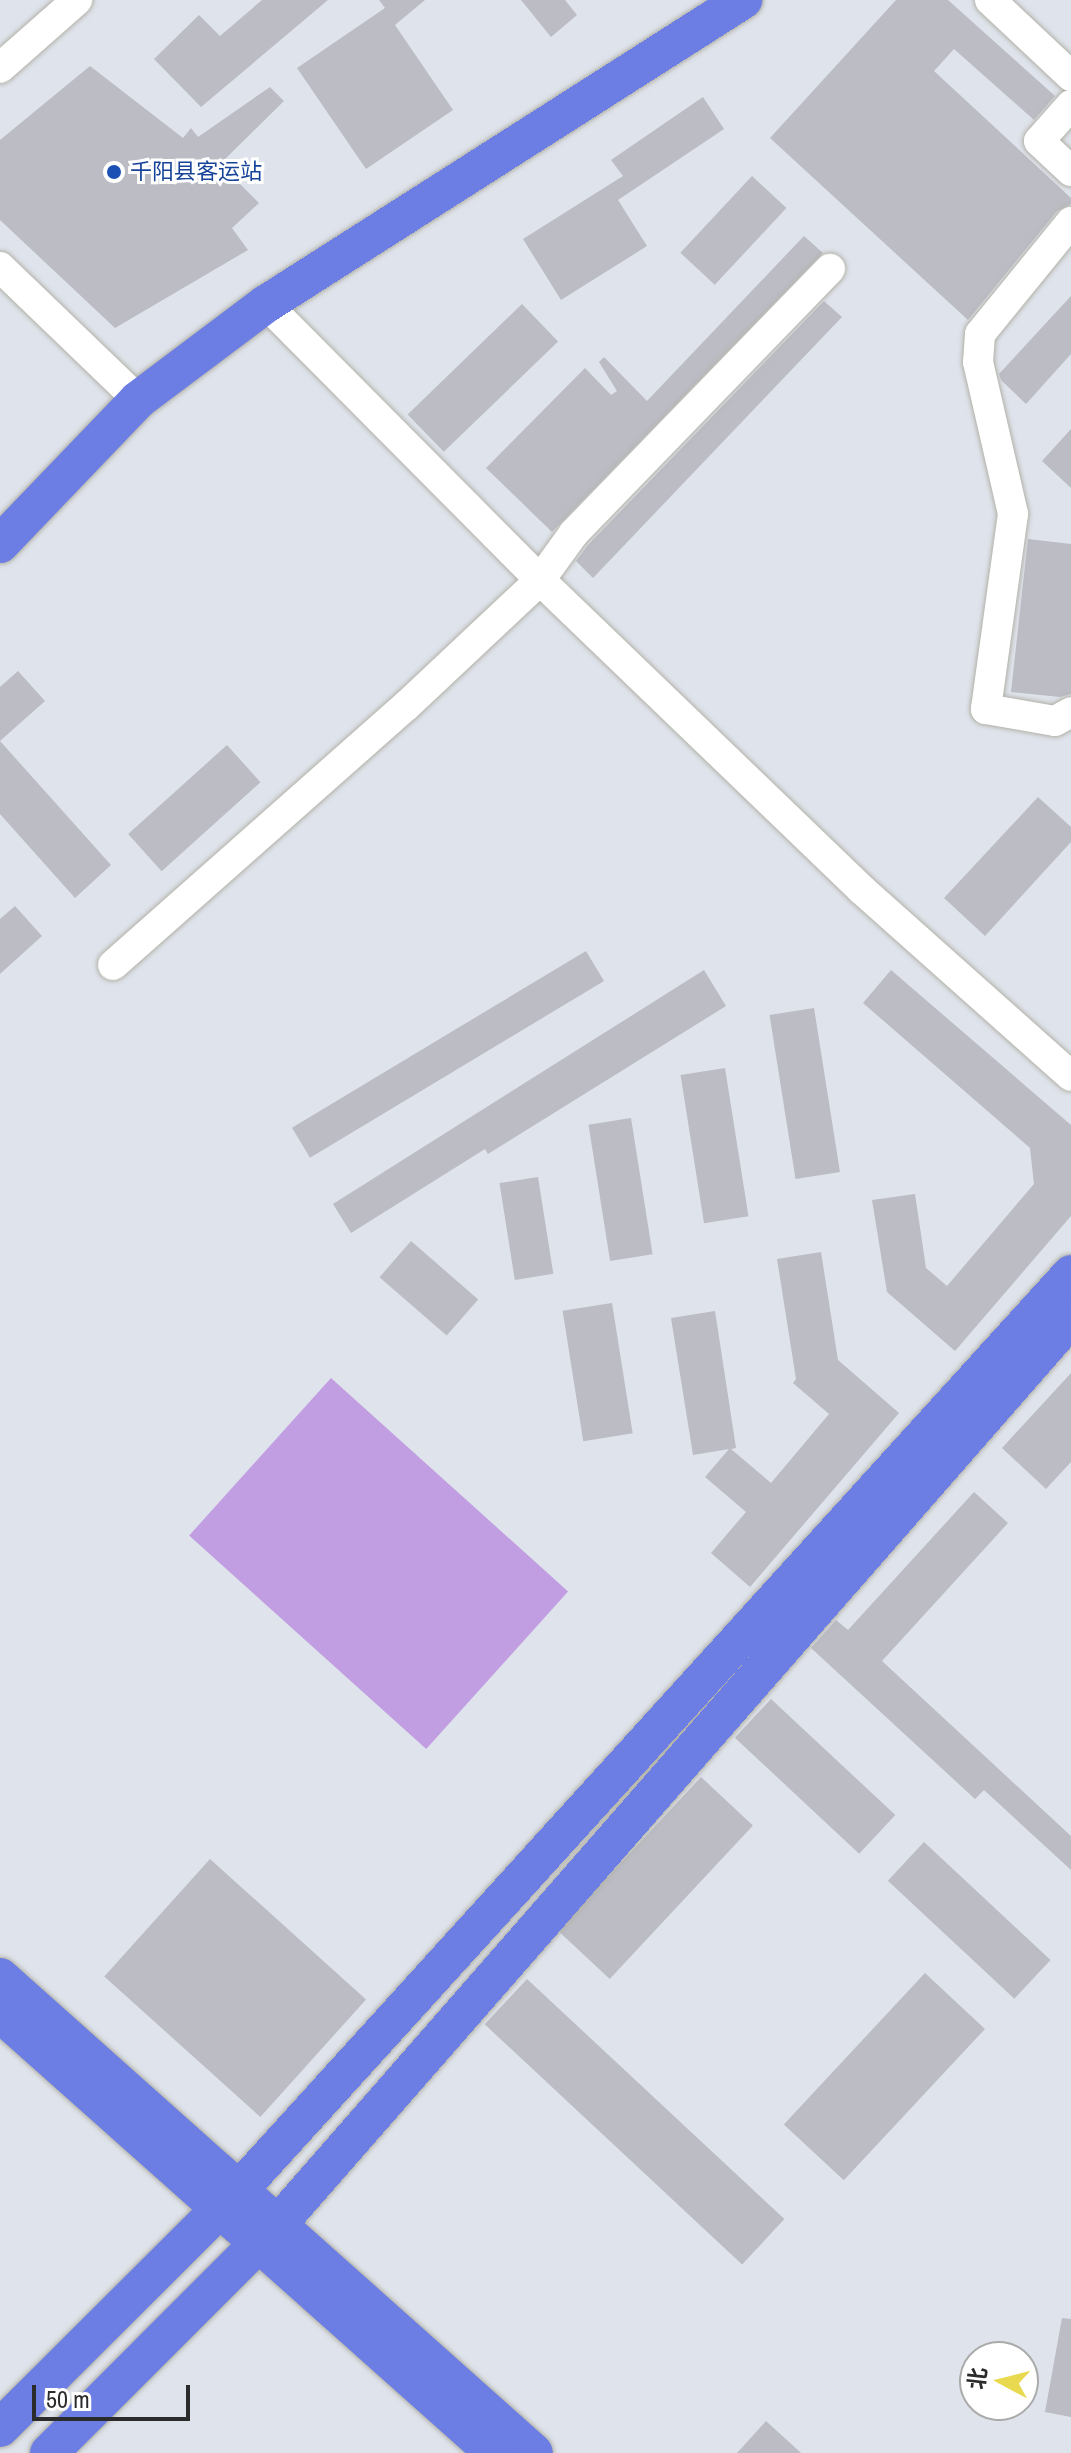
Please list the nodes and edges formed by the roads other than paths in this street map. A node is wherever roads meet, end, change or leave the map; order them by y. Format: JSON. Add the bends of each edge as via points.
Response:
{"nodes":[{"id":1,"x":77,"y":0,"type":"edge"},
{"id":2,"x":743,"y":0,"type":"edge"},
{"id":3,"x":990,"y":0,"type":"edge"},
{"id":4,"x":0,"y":68,"type":"edge"},
{"id":5,"x":1071,"y":76,"type":"edge"},
{"id":6,"x":1071,"y":105,"type":"edge"},
{"id":7,"x":1071,"y":171,"type":"edge"},
{"id":8,"x":1071,"y":222,"type":"edge"},
{"id":9,"x":0,"y":267,"type":"edge"},
{"id":10,"x":830,"y":269,"type":"dead end"},
{"id":11,"x":266,"y":304,"type":"junction"},
{"id":12,"x":138,"y":400,"type":"junction"},
{"id":13,"x":0,"y":544,"type":"edge"},
{"id":14,"x":540,"y":580,"type":"junction"},
{"id":15,"x":1071,"y":712,"type":"edge"},
{"id":16,"x":113,"y":965,"type":"dead end"},
{"id":17,"x":1071,"y":1076,"type":"edge"},
{"id":18,"x":1071,"y":1274,"type":"edge"},
{"id":19,"x":1071,"y":1318,"type":"edge"},
{"id":20,"x":0,"y":1977,"type":"edge"},
{"id":21,"x":0,"y":2013,"type":"edge"},
{"id":22,"x":230,"y":2199,"type":"junction"},
{"id":23,"x":268,"y":2233,"type":"junction"},
{"id":24,"x":0,"y":2428,"type":"edge"},
{"id":25,"x":49,"y":2453,"type":"edge"},
{"id":26,"x":494,"y":2453,"type":"edge"},
{"id":27,"x":534,"y":2453,"type":"edge"}],
"edges":[{"from":1,"to":4,"type":"street"},
{"from":2,"to":11,"type":"main road"},
{"from":3,"to":5,"type":"street"},
{"from":6,"to":7,"type":"street","via":[[1039,141]]},
{"from":8,"to":15,"type":"street","via":[[980,334],[978,362],[1013,514],[986,709],[1055,721]]},
{"from":9,"to":12,"type":"street"},
{"from":10,"to":14,"type":"street","via":[[574,533]]},
{"from":11,"to":12,"type":"main road"},
{"from":11,"to":14,"type":"street"},
{"from":12,"to":13,"type":"main road"},
{"from":14,"to":16,"type":"street"},
{"from":14,"to":17,"type":"street","via":[[861,889]]},
{"from":18,"to":22,"type":"main road"},
{"from":19,"to":23,"type":"main road"},
{"from":20,"to":22,"type":"main road"},
{"from":21,"to":22,"type":"main road"},
{"from":22,"to":23,"type":"main road"},
{"from":22,"to":24,"type":"main road"},
{"from":23,"to":25,"type":"main road"},
{"from":23,"to":26,"type":"main road"},
{"from":23,"to":27,"type":"main road"}]}
